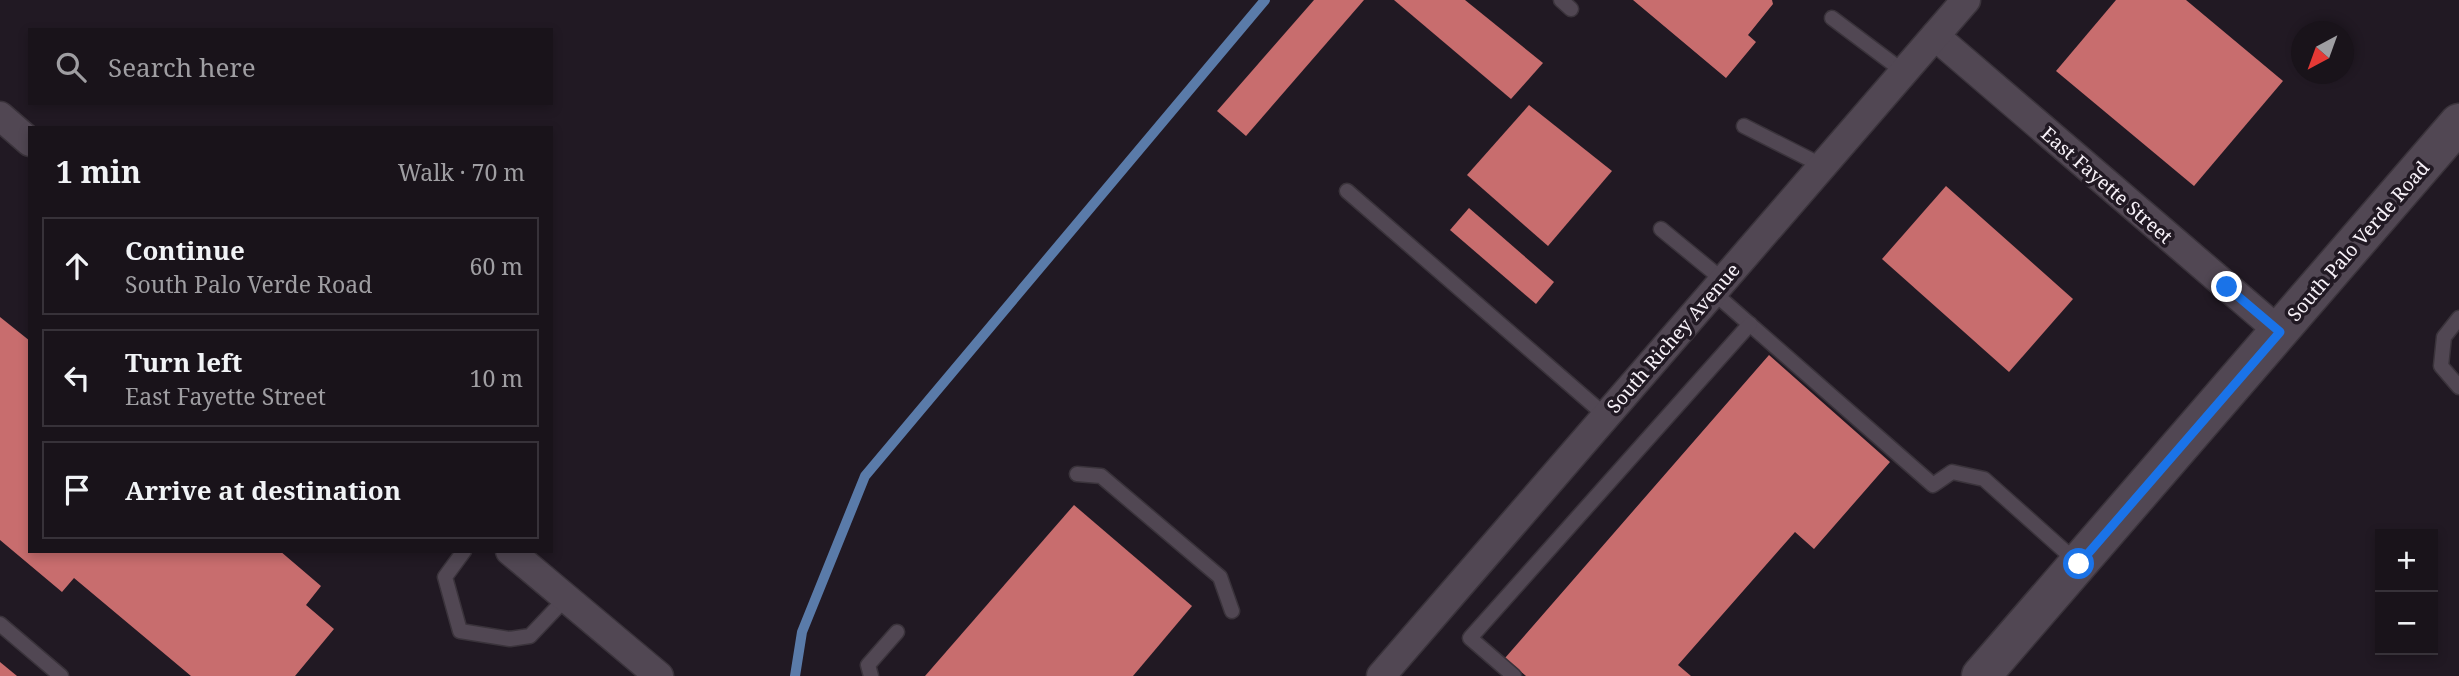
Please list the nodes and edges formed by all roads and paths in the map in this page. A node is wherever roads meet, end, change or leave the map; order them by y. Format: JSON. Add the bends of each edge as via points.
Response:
{"nodes":[{"id":1,"x":1966,"y":0,"type":"edge"},
{"id":2,"x":1832,"y":18,"type":"dead end"},
{"id":3,"x":1935,"y":36,"type":"junction"},
{"id":4,"x":1904,"y":72,"type":"junction"},
{"id":5,"x":0,"y":116,"type":"edge"},
{"id":6,"x":2459,"y":123,"type":"edge"},
{"id":7,"x":1744,"y":126,"type":"dead end"},
{"id":8,"x":28,"y":140,"type":"edge"},
{"id":9,"x":1823,"y":166,"type":"junction"},
{"id":10,"x":1347,"y":191,"type":"dead end"},
{"id":11,"x":1661,"y":229,"type":"dead end"},
{"id":12,"x":1718,"y":286,"type":"junction"},
{"id":13,"x":2459,"y":318,"type":"edge"},
{"id":14,"x":1750,"y":324,"type":"junction"},
{"id":15,"x":2280,"y":332,"type":"junction"},
{"id":16,"x":2459,"y":387,"type":"edge"},
{"id":17,"x":1606,"y":416,"type":"junction"},
{"id":18,"x":1077,"y":474,"type":"dead end"},
{"id":19,"x":463,"y":553,"type":"edge"},
{"id":20,"x":512,"y":553,"type":"edge"},
{"id":21,"x":2079,"y":564,"type":"junction"},
{"id":22,"x":566,"y":598,"type":"junction"},
{"id":23,"x":1232,"y":611,"type":"dead end"},
{"id":24,"x":0,"y":624,"type":"edge"},
{"id":25,"x":897,"y":632,"type":"dead end"},
{"id":26,"x":61,"y":676,"type":"edge"},
{"id":27,"x":659,"y":676,"type":"edge"},
{"id":28,"x":870,"y":676,"type":"edge"},
{"id":29,"x":1381,"y":676,"type":"edge"},
{"id":30,"x":1514,"y":676,"type":"edge"},
{"id":31,"x":1982,"y":676,"type":"edge"}],
"edges":[{"from":1,"to":3,"type":"street","name":"South Richey Avenue"},
{"from":2,"to":4,"type":"lane"},
{"from":3,"to":4,"type":"street","name":"South Richey Avenue"},
{"from":3,"to":15,"type":"street","name":"East Fayette Street"},
{"from":4,"to":9,"type":"street","name":"South Richey Avenue"},
{"from":5,"to":8,"type":"street"},
{"from":6,"to":15,"type":"main road","name":"South Palo Verde Road"},
{"from":7,"to":9,"type":"lane"},
{"from":9,"to":12,"type":"street","name":"South Richey Avenue"},
{"from":10,"to":17,"type":"lane"},
{"from":11,"to":12,"type":"lane"},
{"from":12,"to":14,"type":"lane"},
{"from":12,"to":17,"type":"street","name":"South Richey Avenue"},
{"from":13,"to":16,"type":"lane","via":[[2444,337],[2441,366]]},
{"from":14,"to":21,"type":"lane","via":[[1933,485],[1952,472],[1984,479]]},
{"from":14,"to":30,"type":"lane","via":[[1470,638]]},
{"from":15,"to":21,"type":"main road","name":"South Palo Verde Road"},
{"from":17,"to":29,"type":"street","name":"South Richey Avenue"},
{"from":18,"to":23,"type":"lane","via":[[1101,476],[1220,578]]},
{"from":19,"to":22,"type":"lane","via":[[445,577],[460,631],[510,639],[530,636]]},
{"from":20,"to":22,"type":"street"},
{"from":21,"to":31,"type":"main road","name":"South Palo Verde Road"},
{"from":22,"to":27,"type":"street"},
{"from":24,"to":26,"type":"lane"},
{"from":25,"to":28,"type":"lane","via":[[868,665]]}]}
